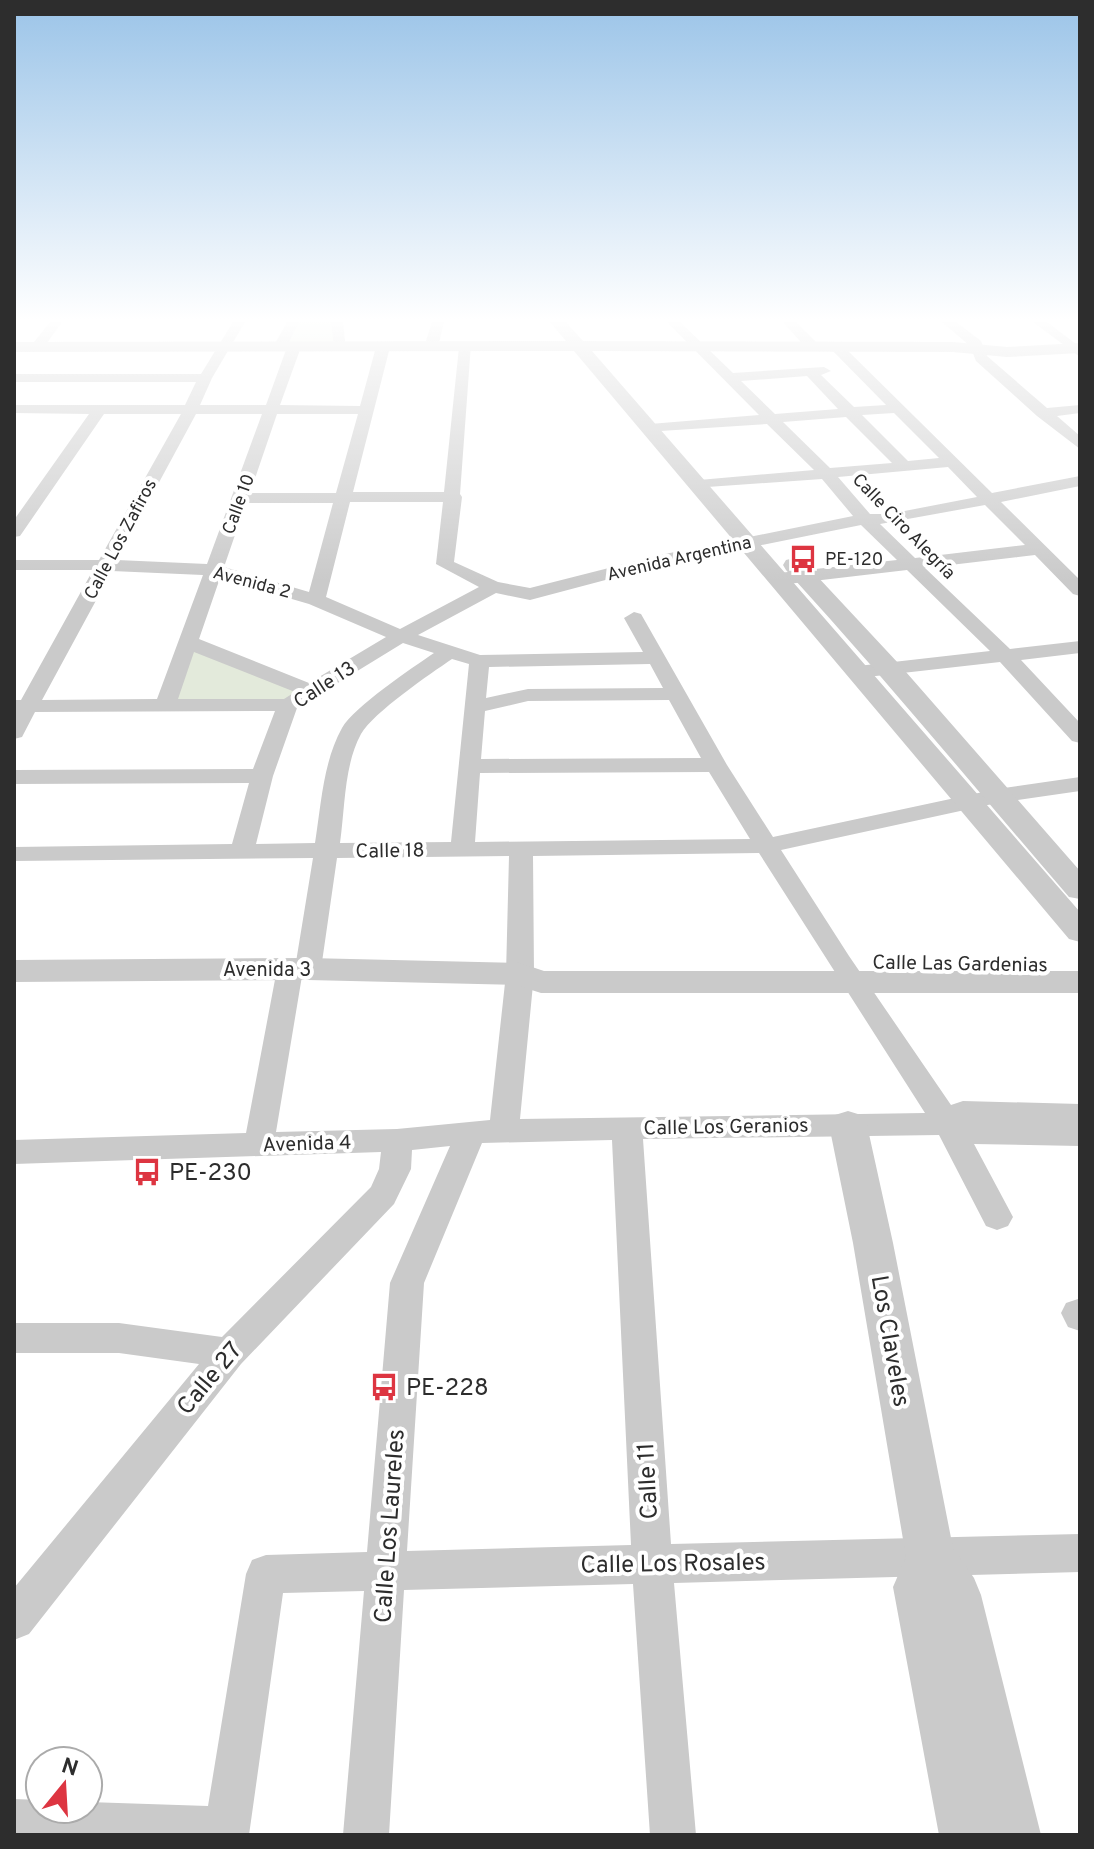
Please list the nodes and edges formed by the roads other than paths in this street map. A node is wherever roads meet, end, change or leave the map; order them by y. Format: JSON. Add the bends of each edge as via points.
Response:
{"nodes":[{"id":1,"x":461,"y":408,"type":"edge"},
{"id":2,"x":646,"y":408,"type":"edge"},
{"id":3,"x":759,"y":408,"type":"edge"},
{"id":4,"x":846,"y":408,"type":"edge"},
{"id":5,"x":894,"y":408,"type":"edge"},
{"id":6,"x":897,"y":408,"type":"edge"},
{"id":7,"x":1037,"y":408,"type":"edge"},
{"id":8,"x":1055,"y":408,"type":"edge"},
{"id":9,"x":14,"y":409,"type":"edge"},
{"id":10,"x":100,"y":409,"type":"junction"},
{"id":11,"x":191,"y":409,"type":"junction"},
{"id":12,"x":1080,"y":409,"type":"edge"},
{"id":13,"x":272,"y":410,"type":"junction"},
{"id":14,"x":367,"y":410,"type":"joint"},
{"id":15,"x":1058,"y":411,"type":"junction"},
{"id":16,"x":850,"y":412,"type":"junction"},
{"id":17,"x":1042,"y":413,"type":"junction"},
{"id":18,"x":770,"y":419,"type":"junction"},
{"id":19,"x":662,"y":428,"type":"junction"},
{"id":20,"x":1080,"y":428,"type":"edge"},
{"id":21,"x":1080,"y":444,"type":"edge"},
{"id":22,"x":952,"y":462,"type":"junction"},
{"id":23,"x":905,"y":467,"type":"junction"},
{"id":24,"x":827,"y":474,"type":"junction"},
{"id":25,"x":1080,"y":481,"type":"edge"},
{"id":26,"x":711,"y":484,"type":"junction"},
{"id":27,"x":344,"y":497,"type":"junction"},
{"id":28,"x":454,"y":497,"type":"junction"},
{"id":29,"x":987,"y":497,"type":"junction"},
{"id":30,"x":240,"y":498,"type":"junction"},
{"id":31,"x":20,"y":515,"type":"edge"},
{"id":32,"x":865,"y":519,"type":"junction"},
{"id":33,"x":14,"y":532,"type":"edge"},
{"id":34,"x":759,"y":539,"type":"junction"},
{"id":35,"x":1039,"y":549,"type":"junction"},
{"id":36,"x":911,"y":564,"type":"junction"},
{"id":37,"x":14,"y":565,"type":"edge"},
{"id":38,"x":107,"y":565,"type":"junction"},
{"id":39,"x":214,"y":570,"type":"junction"},
{"id":40,"x":804,"y":576,"type":"junction"},
{"id":41,"x":779,"y":579,"type":"junction"},
{"id":42,"x":493,"y":587,"type":"junction"},
{"id":43,"x":1080,"y":590,"type":"edge"},
{"id":44,"x":316,"y":600,"type":"junction"},
{"id":45,"x":634,"y":618,"type":"dead end"},
{"id":46,"x":401,"y":636,"type":"junction"},
{"id":47,"x":188,"y":642,"type":"junction"},
{"id":48,"x":1080,"y":647,"type":"edge"},
{"id":49,"x":449,"y":652,"type":"junction"},
{"id":50,"x":1005,"y":655,"type":"junction"},
{"id":51,"x":655,"y":658,"type":"junction"},
{"id":52,"x":479,"y":661,"type":"junction"},
{"id":53,"x":890,"y":669,"type":"junction"},
{"id":54,"x":858,"y":672,"type":"junction"},
{"id":55,"x":308,"y":690,"type":"junction"},
{"id":56,"x":678,"y":694,"type":"junction"},
{"id":57,"x":165,"y":705,"type":"junction"},
{"id":58,"x":288,"y":705,"type":"junction"},
{"id":59,"x":21,"y":706,"type":"edge"},
{"id":60,"x":474,"y":707,"type":"junction"},
{"id":61,"x":1080,"y":708,"type":"edge"},
{"id":62,"x":1057,"y":711,"type":"junction"},
{"id":63,"x":14,"y":732,"type":"edge"},
{"id":64,"x":1080,"y":736,"type":"edge"},
{"id":65,"x":716,"y":765,"type":"junction"},
{"id":66,"x":469,"y":766,"type":"junction"},
{"id":67,"x":262,"y":776,"type":"junction"},
{"id":68,"x":14,"y":777,"type":"edge"},
{"id":69,"x":1080,"y":784,"type":"edge"},
{"id":70,"x":997,"y":796,"type":"junction"},
{"id":71,"x":970,"y":802,"type":"junction"},
{"id":72,"x":766,"y":846,"type":"junction"},
{"id":73,"x":462,"y":849,"type":"junction"},
{"id":74,"x":521,"y":849,"type":"junction"},
{"id":75,"x":328,"y":851,"type":"junction"},
{"id":76,"x":242,"y":852,"type":"junction"},
{"id":77,"x":14,"y":854,"type":"edge"},
{"id":78,"x":1080,"y":890,"type":"edge"},
{"id":79,"x":1080,"y":932,"type":"edge"},
{"id":80,"x":1080,"y":965,"type":"edge"},
{"id":81,"x":299,"y":969,"type":"junction"},
{"id":82,"x":14,"y":971,"type":"edge"},
{"id":83,"x":847,"y":973,"type":"junction"},
{"id":84,"x":520,"y":974,"type":"junction"},
{"id":85,"x":1080,"y":982,"type":"edge"},
{"id":86,"x":1080,"y":1115,"type":"edge"},
{"id":87,"x":948,"y":1124,"type":"junction"},
{"id":88,"x":848,"y":1125,"type":"junction"},
{"id":89,"x":627,"y":1127,"type":"junction"},
{"id":90,"x":488,"y":1132,"type":"junction"},
{"id":91,"x":1080,"y":1135,"type":"edge"},
{"id":92,"x":397,"y":1140,"type":"junction"},
{"id":93,"x":259,"y":1144,"type":"junction"},
{"id":94,"x":14,"y":1152,"type":"edge"},
{"id":95,"x":997,"y":1217,"type":"dead end"},
{"id":96,"x":14,"y":1338,"type":"edge"},
{"id":97,"x":229,"y":1353,"type":"junction"},
{"id":98,"x":1080,"y":1553,"type":"edge"},
{"id":99,"x":930,"y":1557,"type":"junction"},
{"id":100,"x":652,"y":1564,"type":"junction"},
{"id":101,"x":386,"y":1570,"type":"junction"},
{"id":102,"x":14,"y":1620,"type":"edge"},
{"id":103,"x":14,"y":1822,"type":"edge"},
{"id":104,"x":227,"y":1832,"type":"edge"},
{"id":105,"x":366,"y":1835,"type":"edge"},
{"id":106,"x":673,"y":1835,"type":"edge"},
{"id":107,"x":967,"y":1835,"type":"edge"},
{"id":108,"x":1013,"y":1835,"type":"edge"}],
"edges":[{"from":1,"to":28,"type":"street"},
{"from":2,"to":19,"type":"street"},
{"from":3,"to":18,"type":"street","name":"Calle Ciro Alegría"},
{"from":4,"to":16,"type":"street"},
{"from":5,"to":16,"type":"street"},
{"from":6,"to":22,"type":"street"},
{"from":7,"to":17,"type":"street"},
{"from":8,"to":15,"type":"street"},
{"from":9,"to":10,"type":"street"},
{"from":10,"to":11,"type":"street"},
{"from":10,"to":31,"type":"street"},
{"from":11,"to":13,"type":"street"},
{"from":11,"to":38,"type":"street","name":"Calle Los Zafiros"},
{"from":12,"to":15,"type":"street"},
{"from":13,"to":14,"type":"street"},
{"from":13,"to":30,"type":"street","name":"Calle 10"},
{"from":14,"to":27,"type":"street"},
{"from":15,"to":17,"type":"street"},
{"from":15,"to":20,"type":"street"},
{"from":16,"to":18,"type":"street"},
{"from":16,"to":23,"type":"street"},
{"from":17,"to":21,"type":"street"},
{"from":18,"to":19,"type":"street"},
{"from":18,"to":24,"type":"street","name":"Calle Ciro Alegría"},
{"from":19,"to":26,"type":"street"},
{"from":22,"to":23,"type":"street"},
{"from":22,"to":29,"type":"street"},
{"from":23,"to":24,"type":"street"},
{"from":24,"to":26,"type":"street"},
{"from":24,"to":32,"type":"street","name":"Calle Ciro Alegría"},
{"from":25,"to":29,"type":"street","name":"Avenida Argentina"},
{"from":26,"to":34,"type":"street"},
{"from":27,"to":28,"type":"street"},
{"from":27,"to":30,"type":"street"},
{"from":27,"to":44,"type":"street"},
{"from":28,"to":42,"type":"street","name":"Avenida Argentina","via":[[445,564]]},
{"from":29,"to":32,"type":"street","name":"Avenida Argentina","via":[[889,519]]},
{"from":29,"to":35,"type":"street"},
{"from":30,"to":39,"type":"street","name":"Calle 10"},
{"from":31,"to":33,"type":"street"},
{"from":32,"to":34,"type":"street","name":"Avenida Argentina"},
{"from":32,"to":36,"type":"street","name":"Calle Ciro Alegría"},
{"from":34,"to":40,"type":"street"},
{"from":34,"to":41,"type":"street"},
{"from":34,"to":42,"type":"street","name":"Avenida Argentina","via":[[530,594]]},
{"from":35,"to":36,"type":"street"},
{"from":35,"to":43,"type":"street"},
{"from":36,"to":40,"type":"street"},
{"from":36,"to":50,"type":"street","name":"Calle Ciro Alegría"},
{"from":37,"to":38,"type":"street","name":"Avenida 2"},
{"from":38,"to":39,"type":"street","name":"Avenida 2"},
{"from":38,"to":59,"type":"street","name":"Calle Los Zafiros"},
{"from":39,"to":44,"type":"street","name":"Avenida 2"},
{"from":39,"to":47,"type":"street","name":"Calle 10"},
{"from":40,"to":41,"type":"street"},
{"from":40,"to":53,"type":"street"},
{"from":41,"to":54,"type":"street"},
{"from":42,"to":46,"type":"street","name":"Calle 13"},
{"from":44,"to":46,"type":"street","name":"Avenida 2"},
{"from":45,"to":51,"type":"street"},
{"from":46,"to":49,"type":"street","name":"Avenida 2"},
{"from":46,"to":55,"type":"street","name":"Calle 13"},
{"from":47,"to":55,"type":"street"},
{"from":47,"to":57,"type":"street","name":"Calle 10"},
{"from":48,"to":50,"type":"street"},
{"from":49,"to":52,"type":"street","name":"Avenida 2"},
{"from":49,"to":75,"type":"street","via":[[407,680],[353,728],[341,755]]},
{"from":50,"to":53,"type":"street"},
{"from":50,"to":62,"type":"street","name":"Calle Ciro Alegría"},
{"from":51,"to":52,"type":"street","name":"Avenida 2"},
{"from":51,"to":56,"type":"street"},
{"from":52,"to":60,"type":"street"},
{"from":53,"to":54,"type":"street"},
{"from":53,"to":70,"type":"street"},
{"from":54,"to":71,"type":"street"},
{"from":55,"to":58,"type":"street","name":"Calle 13"},
{"from":56,"to":60,"type":"street","via":[[528,695]]},
{"from":56,"to":65,"type":"street"},
{"from":57,"to":58,"type":"street"},
{"from":57,"to":59,"type":"street"},
{"from":58,"to":67,"type":"street","name":"Calle 13"},
{"from":59,"to":63,"type":"street","name":"Calle Los Zafiros"},
{"from":60,"to":66,"type":"street"},
{"from":61,"to":62,"type":"street"},
{"from":62,"to":64,"type":"street","name":"Calle Ciro Alegría"},
{"from":65,"to":66,"type":"street"},
{"from":65,"to":72,"type":"street"},
{"from":66,"to":73,"type":"street"},
{"from":67,"to":68,"type":"street"},
{"from":67,"to":76,"type":"street","name":"Calle 13"},
{"from":69,"to":70,"type":"street","name":"Calle 18"},
{"from":70,"to":71,"type":"street","name":"Calle 18"},
{"from":70,"to":78,"type":"street"},
{"from":71,"to":72,"type":"street","name":"Calle 18"},
{"from":71,"to":79,"type":"street"},
{"from":72,"to":74,"type":"street","name":"Calle 18"},
{"from":72,"to":83,"type":"street"},
{"from":73,"to":74,"type":"street","name":"Calle 18"},
{"from":73,"to":75,"type":"street","name":"Calle 18"},
{"from":74,"to":84,"type":"street","name":"Calle Los Laureles"},
{"from":75,"to":76,"type":"street","name":"Calle 18"},
{"from":75,"to":81,"type":"street"},
{"from":76,"to":77,"type":"street","name":"Calle 18"},
{"from":80,"to":83,"type":"street","name":"Calle Las Gardenias"},
{"from":81,"to":82,"type":"street","name":"Avenida 3"},
{"from":81,"to":84,"type":"street","name":"Avenida 3"},
{"from":81,"to":93,"type":"street"},
{"from":83,"to":84,"type":"street","name":"Avenida 3","via":[[541,982]]},
{"from":83,"to":85,"type":"street","name":"Calle Las Gardenias"},
{"from":83,"to":87,"type":"street"},
{"from":84,"to":90,"type":"street","name":"Calle Los Laureles"},
{"from":86,"to":87,"type":"street","name":"Calle Los Geranios","via":[[963,1112]]},
{"from":87,"to":88,"type":"street","name":"Calle Los Geranios"},
{"from":87,"to":91,"type":"street","name":"Calle Los Geranios","via":[[967,1133]]},
{"from":87,"to":95,"type":"street"},
{"from":88,"to":89,"type":"street","name":"Calle Los Geranios"},
{"from":88,"to":99,"type":"street","name":"Los Claveles"},
{"from":89,"to":90,"type":"street","name":"Calle Los Geranios"},
{"from":89,"to":100,"type":"street","name":"Calle 11"},
{"from":90,"to":92,"type":"street","name":"Avenida 4"},
{"from":90,"to":101,"type":"street","name":"Calle Los Laureles","via":[[407,1283]]},
{"from":92,"to":93,"type":"street","name":"Avenida 4"},
{"from":92,"to":97,"type":"street","name":"Calle 27","via":[[395,1169],[383,1195]]},
{"from":93,"to":94,"type":"street","name":"Avenida 4"},
{"from":96,"to":97,"type":"street","via":[[119,1338]]},
{"from":97,"to":102,"type":"street","name":"Calle 27"},
{"from":98,"to":99,"type":"street","name":"Calle Los Rosales"},
{"from":99,"to":100,"type":"street","name":"Calle Los Rosales"},
{"from":99,"to":107,"type":"street","name":"Los Claveles","via":[[918,1587]]},
{"from":99,"to":108,"type":"street","name":"Los Claveles","via":[[956,1595]]},
{"from":100,"to":101,"type":"street","name":"Calle Los Rosales"},
{"from":100,"to":106,"type":"street","name":"Calle 11"},
{"from":101,"to":104,"type":"street","name":"Calle Los Rosales","via":[[266,1574]]},
{"from":101,"to":105,"type":"street","name":"Calle Los Laureles"},
{"from":103,"to":104,"type":"street"}]}
